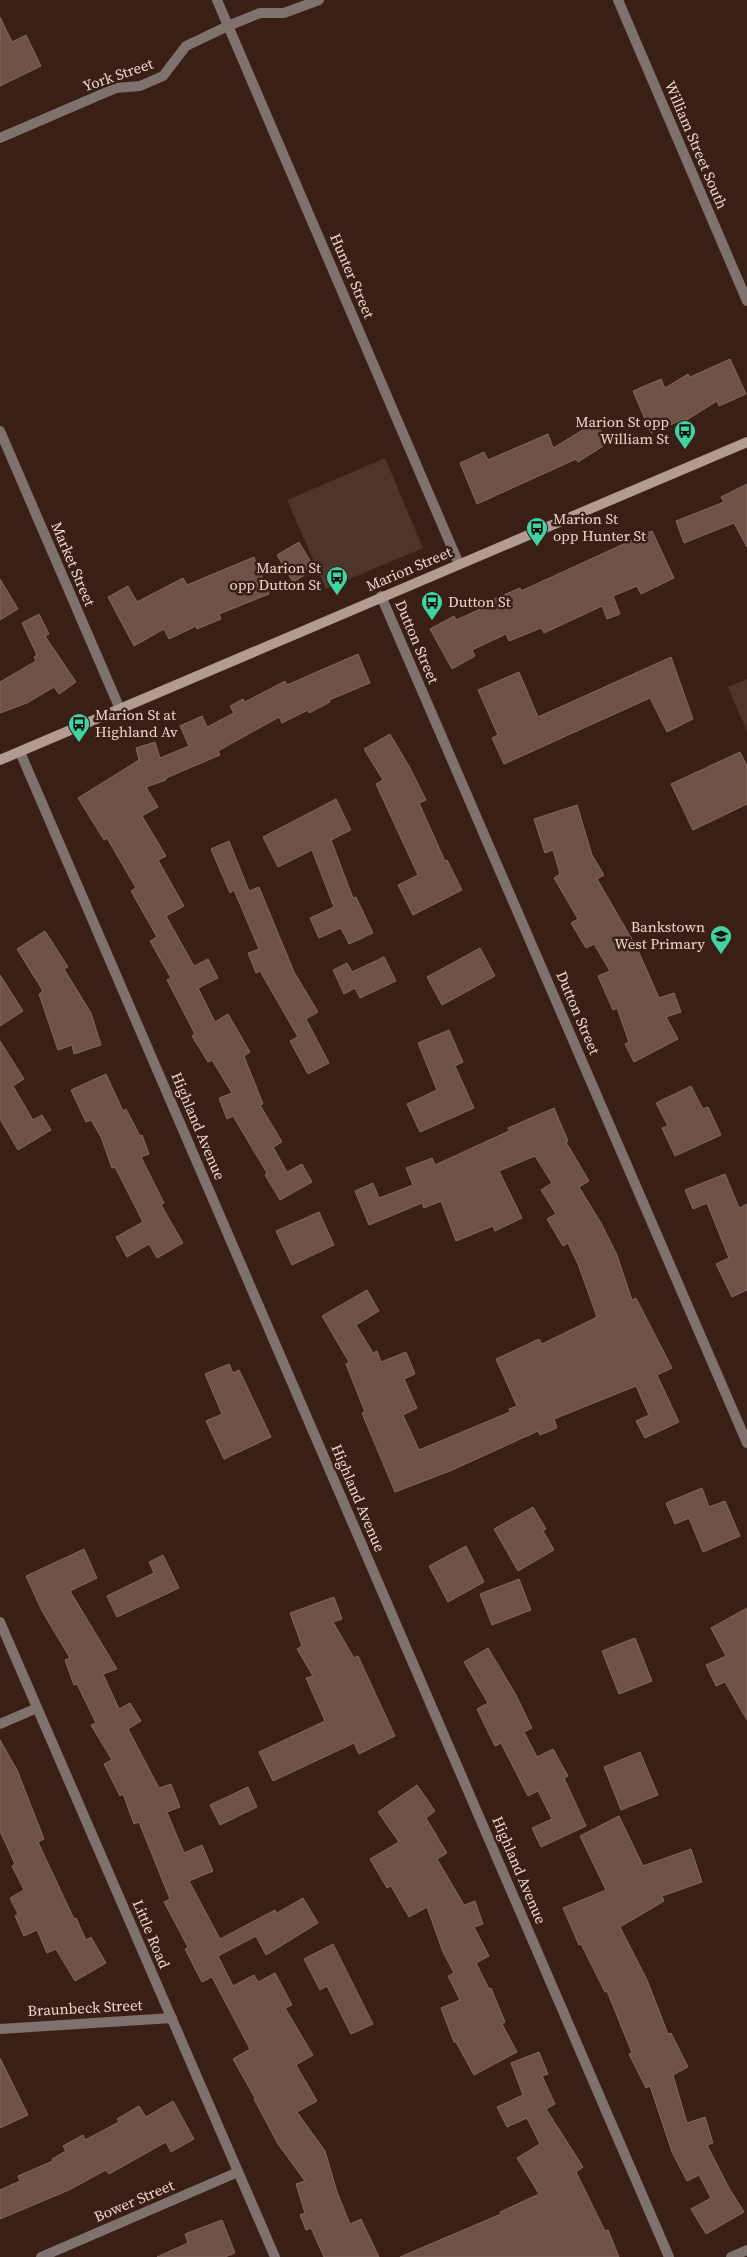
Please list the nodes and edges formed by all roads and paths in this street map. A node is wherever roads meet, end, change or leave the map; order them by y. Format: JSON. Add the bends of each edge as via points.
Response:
{"nodes":[{"id":1,"x":217,"y":0,"type":"edge"},
{"id":2,"x":319,"y":0,"type":"edge"},
{"id":3,"x":618,"y":0,"type":"edge"},
{"id":4,"x":228,"y":26,"type":"junction"},
{"id":5,"x":0,"y":138,"type":"edge"},
{"id":6,"x":747,"y":301,"type":"edge"},
{"id":7,"x":0,"y":430,"type":"edge"},
{"id":8,"x":747,"y":442,"type":"edge"},
{"id":9,"x":460,"y":564,"type":"junction"},
{"id":10,"x":381,"y":596,"type":"junction"},
{"id":11,"x":120,"y":709,"type":"junction"},
{"id":12,"x":20,"y":752,"type":"junction"},
{"id":13,"x":0,"y":760,"type":"edge"},
{"id":14,"x":747,"y":1443,"type":"edge"},
{"id":15,"x":0,"y":1622,"type":"edge"},
{"id":16,"x":37,"y":1708,"type":"junction"},
{"id":17,"x":0,"y":1724,"type":"edge"},
{"id":18,"x":172,"y":2018,"type":"junction"},
{"id":19,"x":0,"y":2029,"type":"edge"},
{"id":20,"x":238,"y":2172,"type":"junction"},
{"id":21,"x":747,"y":2250,"type":"edge"},
{"id":22,"x":41,"y":2257,"type":"edge"},
{"id":23,"x":275,"y":2257,"type":"edge"},
{"id":24,"x":669,"y":2257,"type":"edge"},
{"id":25,"x":731,"y":2257,"type":"edge"}],
"edges":[{"from":1,"to":4,"type":"street","name":"Hunter Street"},
{"from":2,"to":4,"type":"street","name":"York Street","via":[[284,14],[260,13]]},
{"from":3,"to":6,"type":"street","name":"William Street South"},
{"from":4,"to":5,"type":"street","name":"York Street","via":[[186,46],[163,76],[140,86],[116,88]]},
{"from":4,"to":9,"type":"street","name":"Hunter Street"},
{"from":7,"to":11,"type":"street","name":"Market Street"},
{"from":8,"to":9,"type":"main road","name":"Marion Street"},
{"from":9,"to":10,"type":"main road","name":"Marion Street"},
{"from":10,"to":11,"type":"main road","name":"Marion Street"},
{"from":10,"to":14,"type":"street","name":"Dutton Street"},
{"from":11,"to":12,"type":"main road","name":"Marion Street"},
{"from":12,"to":13,"type":"main road","name":"Marion Street"},
{"from":12,"to":24,"type":"street","name":"Highland Avenue"},
{"from":15,"to":16,"type":"street","name":"Little Road"},
{"from":16,"to":17,"type":"street"},
{"from":16,"to":18,"type":"street","name":"Little Road"},
{"from":18,"to":19,"type":"street","name":"Braunbeck Street"},
{"from":18,"to":20,"type":"street","name":"Little Road"},
{"from":20,"to":22,"type":"street","name":"Bower Street"},
{"from":20,"to":23,"type":"street","name":"Little Road"},
{"from":21,"to":25,"type":"street"}]}
